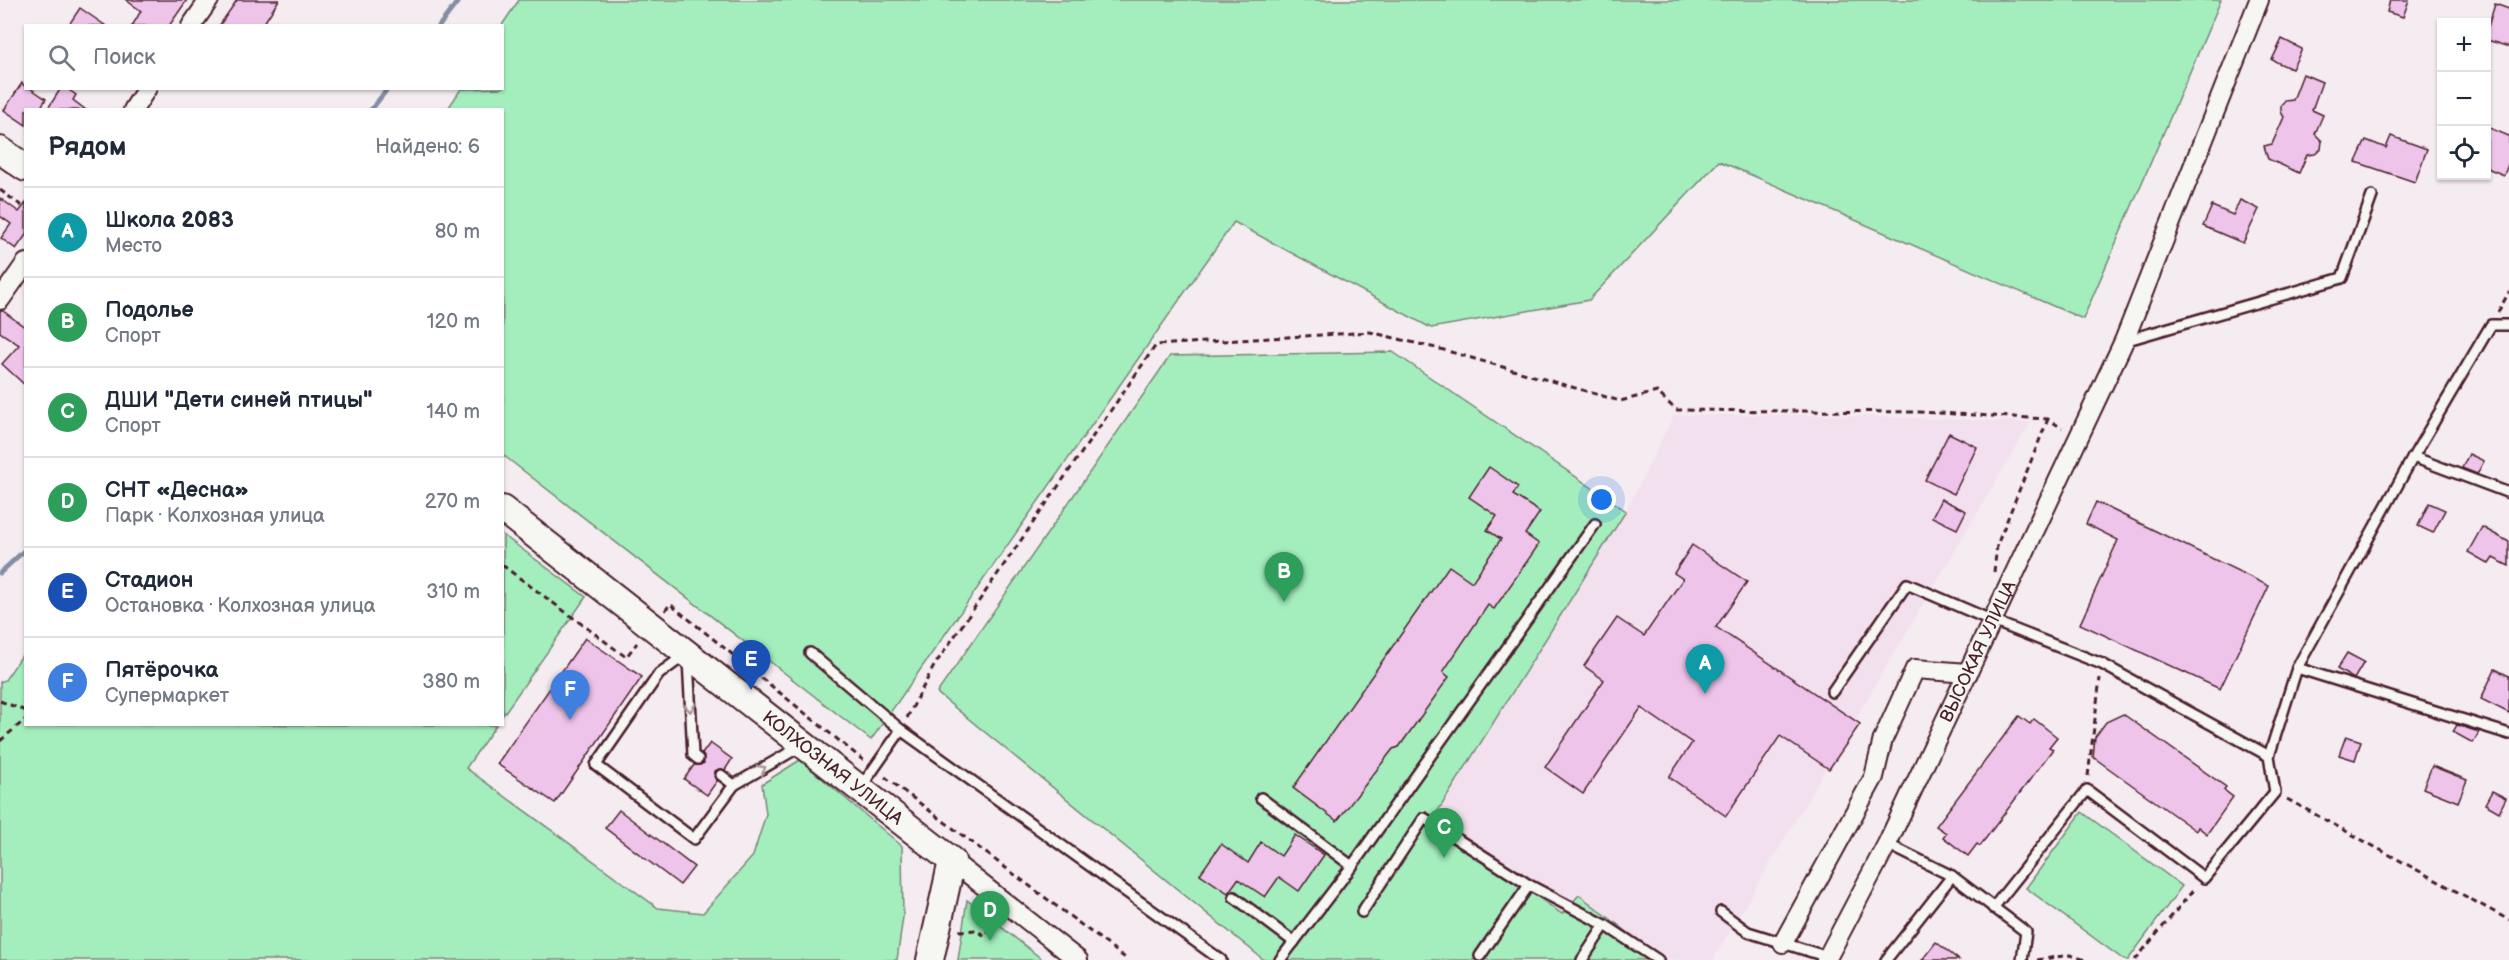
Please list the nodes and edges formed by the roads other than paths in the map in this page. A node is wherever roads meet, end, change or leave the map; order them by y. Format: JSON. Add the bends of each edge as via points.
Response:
{"nodes":[{"id":1,"x":209,"y":0,"type":"edge"},
{"id":2,"x":2259,"y":0,"type":"edge"},
{"id":3,"x":192,"y":24,"type":"edge"},
{"id":4,"x":146,"y":90,"type":"edge"},
{"id":5,"x":134,"y":108,"type":"edge"},
{"id":6,"x":0,"y":150,"type":"edge"},
{"id":7,"x":24,"y":167,"type":"edge"},
{"id":8,"x":2372,"y":196,"type":"dead end"},
{"id":9,"x":24,"y":266,"type":"edge"},
{"id":10,"x":0,"y":300,"type":"edge"},
{"id":11,"x":2509,"y":325,"type":"edge"},
{"id":12,"x":2124,"y":341,"type":"junction"},
{"id":13,"x":2413,"y":458,"type":"junction"},
{"id":14,"x":2509,"y":493,"type":"edge"},
{"id":15,"x":504,"y":511,"type":"edge"},
{"id":16,"x":1595,"y":524,"type":"dead end"},
{"id":17,"x":1993,"y":621,"type":"junction"},
{"id":18,"x":810,"y":653,"type":"dead end"},
{"id":19,"x":687,"y":654,"type":"junction"},
{"id":20,"x":2297,"y":668,"type":"junction"},
{"id":21,"x":1968,"y":674,"type":"junction"},
{"id":22,"x":1832,"y":692,"type":"dead end"},
{"id":23,"x":901,"y":730,"type":"junction"},
{"id":24,"x":2509,"y":734,"type":"edge"},
{"id":25,"x":804,"y":744,"type":"junction"},
{"id":26,"x":2269,"y":756,"type":"junction"},
{"id":27,"x":698,"y":759,"type":"dead end"},
{"id":28,"x":721,"y":775,"type":"dead end"},
{"id":29,"x":734,"y":785,"type":"junction"},
{"id":30,"x":860,"y":789,"type":"junction"},
{"id":31,"x":1261,"y":798,"type":"dead end"},
{"id":32,"x":1887,"y":844,"type":"junction"},
{"id":33,"x":952,"y":861,"type":"junction"},
{"id":34,"x":1352,"y":866,"type":"junction"},
{"id":35,"x":1952,"y":876,"type":"junction"},
{"id":36,"x":1529,"y":885,"type":"junction"},
{"id":37,"x":1234,"y":897,"type":"dead end"},
{"id":38,"x":1993,"y":908,"type":"junction"},
{"id":39,"x":1362,"y":912,"type":"dead end"},
{"id":40,"x":1722,"y":912,"type":"dead end"},
{"id":41,"x":1605,"y":925,"type":"junction"},
{"id":42,"x":1294,"y":942,"type":"junction"},
{"id":43,"x":1784,"y":943,"type":"junction"},
{"id":44,"x":1480,"y":956,"type":"dead end"},
{"id":45,"x":1827,"y":958,"type":"edge"},
{"id":46,"x":930,"y":960,"type":"edge"},
{"id":47,"x":1078,"y":960,"type":"edge"},
{"id":48,"x":1221,"y":960,"type":"edge"},
{"id":49,"x":1280,"y":960,"type":"edge"},
{"id":50,"x":1582,"y":960,"type":"edge"},
{"id":51,"x":1658,"y":960,"type":"edge"},
{"id":52,"x":1886,"y":960,"type":"edge"},
{"id":53,"x":2022,"y":960,"type":"edge"}],
"edges":[{"from":1,"to":3,"type":"street"},
{"from":2,"to":12,"type":"street","name":"ВЫСОКАЯ УЛИЦА"},
{"from":4,"to":5,"type":"street"},
{"from":6,"to":7,"type":"street"},
{"from":8,"to":12,"type":"lane","via":[[2342,278]]},
{"from":9,"to":10,"type":"street"},
{"from":11,"to":13,"type":"lane","via":[[2491,325]]},
{"from":12,"to":17,"type":"street","name":"ВЫСОКАЯ УЛИЦА"},
{"from":13,"to":14,"type":"lane"},
{"from":13,"to":20,"type":"lane"},
{"from":15,"to":19,"type":"street","name":"КОЛХОЗНАЯ УЛИЦА"},
{"from":16,"to":34,"type":"lane"},
{"from":17,"to":21,"type":"street","name":"ВЫСОКАЯ УЛИЦА"},
{"from":17,"to":22,"type":"lane","via":[[1907,584]]},
{"from":17,"to":26,"type":"lane","via":[[2102,664]]},
{"from":18,"to":23,"type":"lane"},
{"from":19,"to":25,"type":"street","name":"КОЛХОЗНАЯ УЛИЦА"},
{"from":19,"to":27,"type":"lane","one_way":true,"via":[[693,755]]},
{"from":19,"to":29,"type":"lane","via":[[659,674],[596,765],[694,839]]},
{"from":20,"to":24,"type":"lane"},
{"from":20,"to":26,"type":"lane"},
{"from":21,"to":32,"type":"street","name":"ВЫСОКАЯ УЛИЦА"},
{"from":21,"to":43,"type":"street","via":[[1915,669],[1883,739],[1874,777]]},
{"from":23,"to":30,"type":"lane"},
{"from":23,"to":48,"type":"lane"},
{"from":29,"to":25,"type":"lane","one_way":true},
{"from":25,"to":30,"type":"street","name":"КОЛХОЗНАЯ УЛИЦА"},
{"from":26,"to":38,"type":"lane","via":[[2275,792],[2204,878],[2087,790]]},
{"from":28,"to":29,"type":"lane"},
{"from":30,"to":33,"type":"street","name":"КОЛХОЗНАЯ УЛИЦА"},
{"from":31,"to":34,"type":"lane"},
{"from":32,"to":35,"type":"lane"},
{"from":32,"to":45,"type":"street","name":"ВЫСОКАЯ УЛИЦА"},
{"from":33,"to":46,"type":"street"},
{"from":33,"to":47,"type":"street","name":"КОЛХОЗНАЯ УЛИЦА"},
{"from":34,"to":42,"type":"lane"},
{"from":35,"to":38,"type":"lane"},
{"from":35,"to":52,"type":"lane"},
{"from":36,"to":39,"type":"lane","via":[[1424,818]]},
{"from":36,"to":41,"type":"lane"},
{"from":36,"to":44,"type":"lane"},
{"from":37,"to":42,"type":"lane"},
{"from":38,"to":53,"type":"lane","via":[[2026,932]]},
{"from":40,"to":43,"type":"lane","via":[[1748,932]]},
{"from":41,"to":50,"type":"lane"},
{"from":41,"to":51,"type":"lane"},
{"from":42,"to":49,"type":"lane"},
{"from":43,"to":45,"type":"lane"}]}
